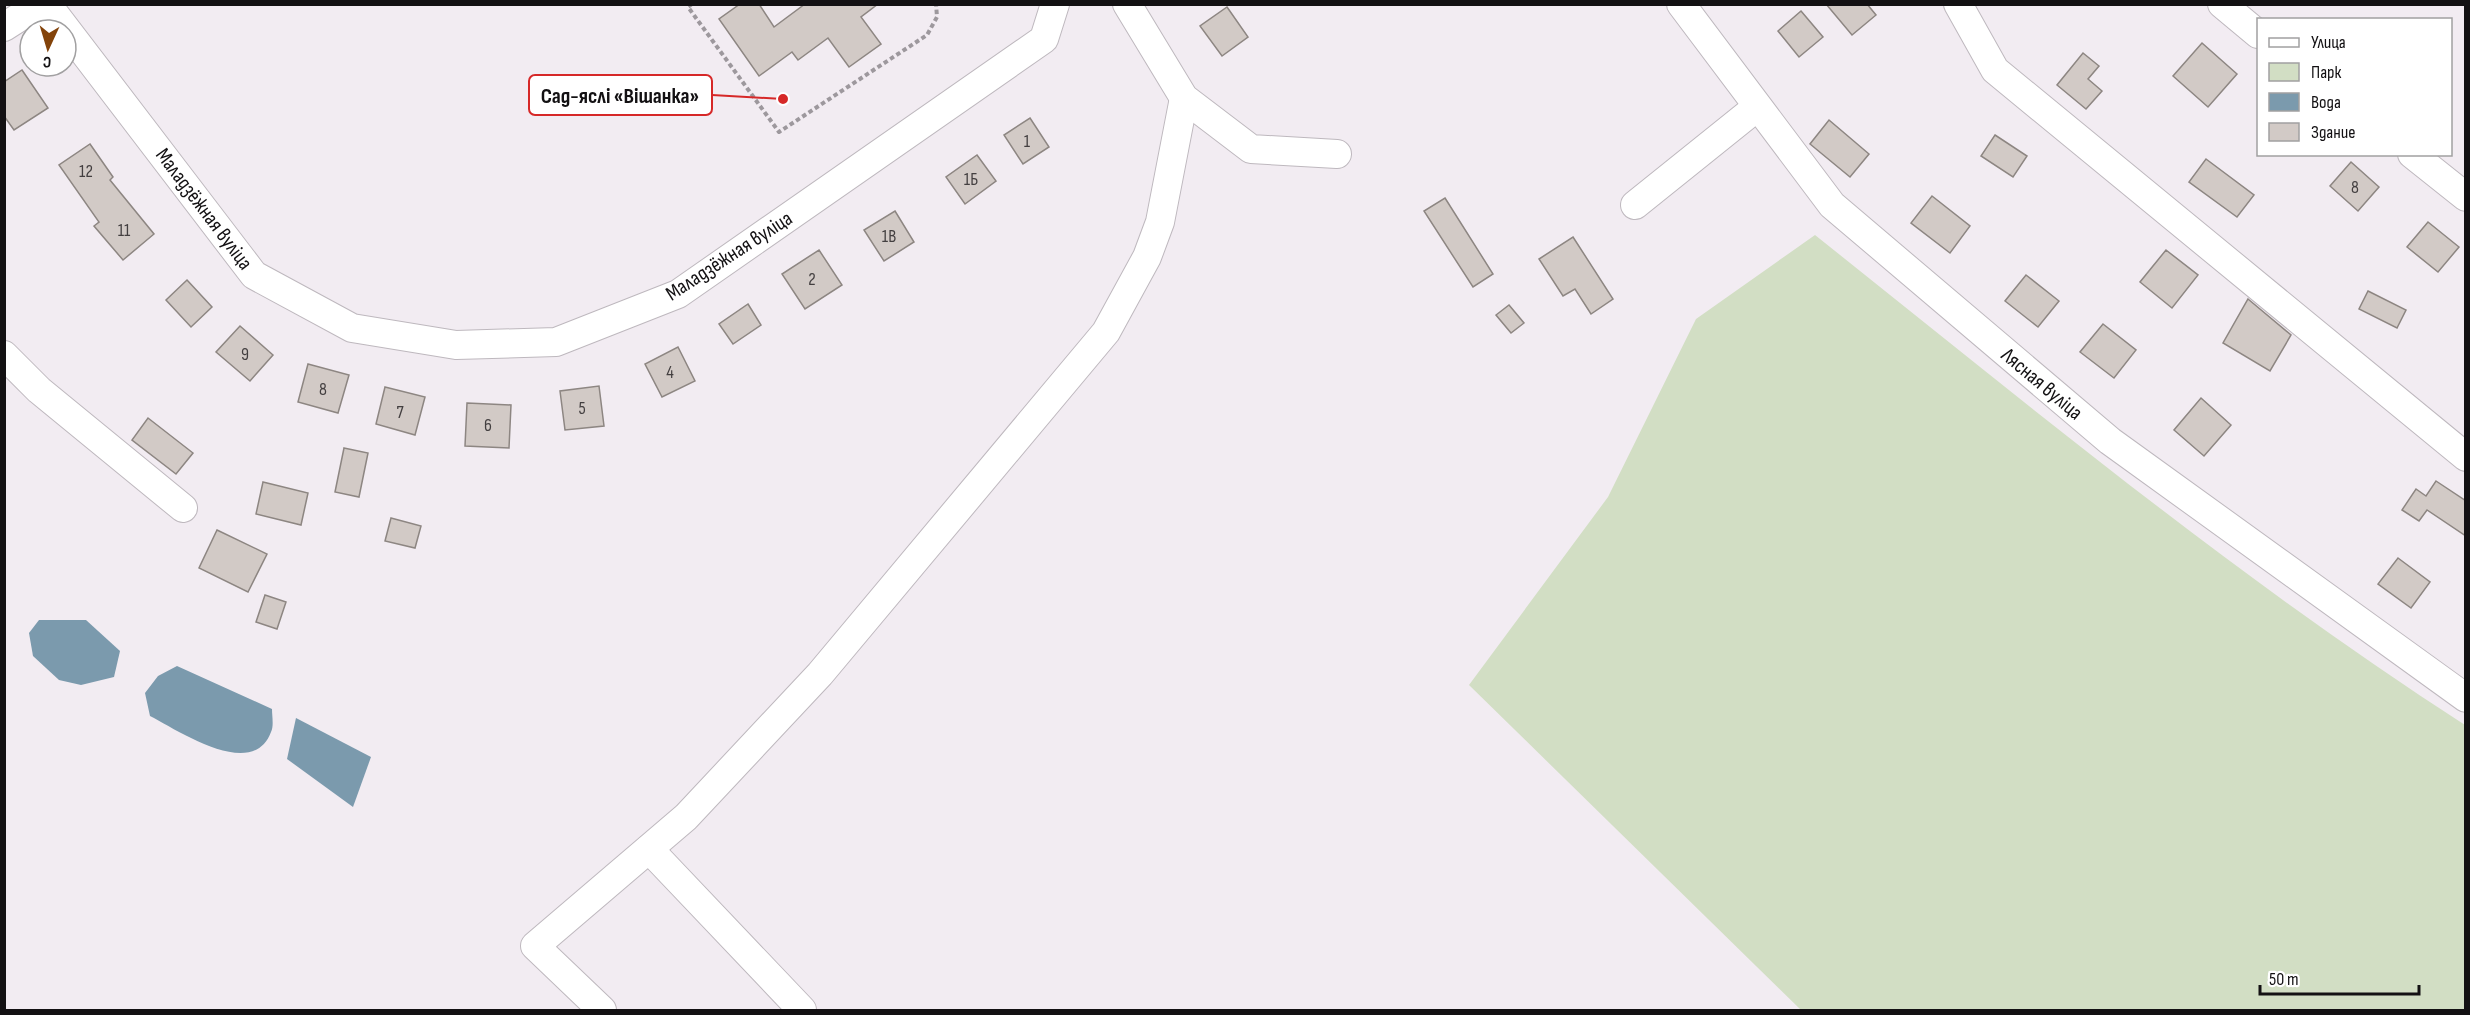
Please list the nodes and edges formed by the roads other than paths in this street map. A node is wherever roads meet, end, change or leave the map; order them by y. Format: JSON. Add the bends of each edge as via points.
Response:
{"nodes":[{"id":1,"x":40,"y":4,"type":"edge"},
{"id":2,"x":48,"y":4,"type":"edge"},
{"id":3,"x":1056,"y":4,"type":"edge"},
{"id":4,"x":1127,"y":4,"type":"edge"},
{"id":5,"x":1680,"y":4,"type":"edge"},
{"id":6,"x":1958,"y":4,"type":"edge"},
{"id":7,"x":2222,"y":4,"type":"edge"},
{"id":8,"x":4,"y":27,"type":"edge"},
{"id":9,"x":2257,"y":32,"type":"edge"},
{"id":10,"x":1184,"y":99,"type":"junction"},
{"id":11,"x":1757,"y":107,"type":"junction"},
{"id":12,"x":1337,"y":154,"type":"dead end"},
{"id":13,"x":2415,"y":156,"type":"edge"},
{"id":14,"x":2466,"y":197,"type":"edge"},
{"id":15,"x":1635,"y":205,"type":"dead end"},
{"id":16,"x":4,"y":354,"type":"edge"},
{"id":17,"x":2466,"y":457,"type":"edge"},
{"id":18,"x":183,"y":507,"type":"dead end"},
{"id":19,"x":2466,"y":698,"type":"edge"},
{"id":20,"x":649,"y":849,"type":"junction"},
{"id":21,"x":602,"y":1011,"type":"edge"},
{"id":22,"x":802,"y":1011,"type":"edge"}],
"edges":[{"from":1,"to":8,"type":"street"},
{"from":2,"to":3,"type":"street","name":"Маладзёжная вуліца","via":[[254,276],[351,328],[456,345],[556,342],[678,294],[1044,39]]},
{"from":4,"to":10,"type":"street"},
{"from":5,"to":11,"type":"street","name":"Лясная вуліца"},
{"from":6,"to":17,"type":"street","via":[[1995,70]]},
{"from":7,"to":9,"type":"street"},
{"from":10,"to":12,"type":"street","via":[[1251,149]]},
{"from":10,"to":20,"type":"street","via":[[1160,222],[1147,257],[1106,332],[820,674],[687,817]]},
{"from":11,"to":15,"type":"street"},
{"from":11,"to":19,"type":"street","name":"Лясная вуліца","via":[[1832,205],[2110,441]]},
{"from":13,"to":14,"type":"street"},
{"from":16,"to":18,"type":"street","via":[[39,390]]},
{"from":20,"to":21,"type":"street","via":[[535,946]]},
{"from":20,"to":22,"type":"street"}]}
